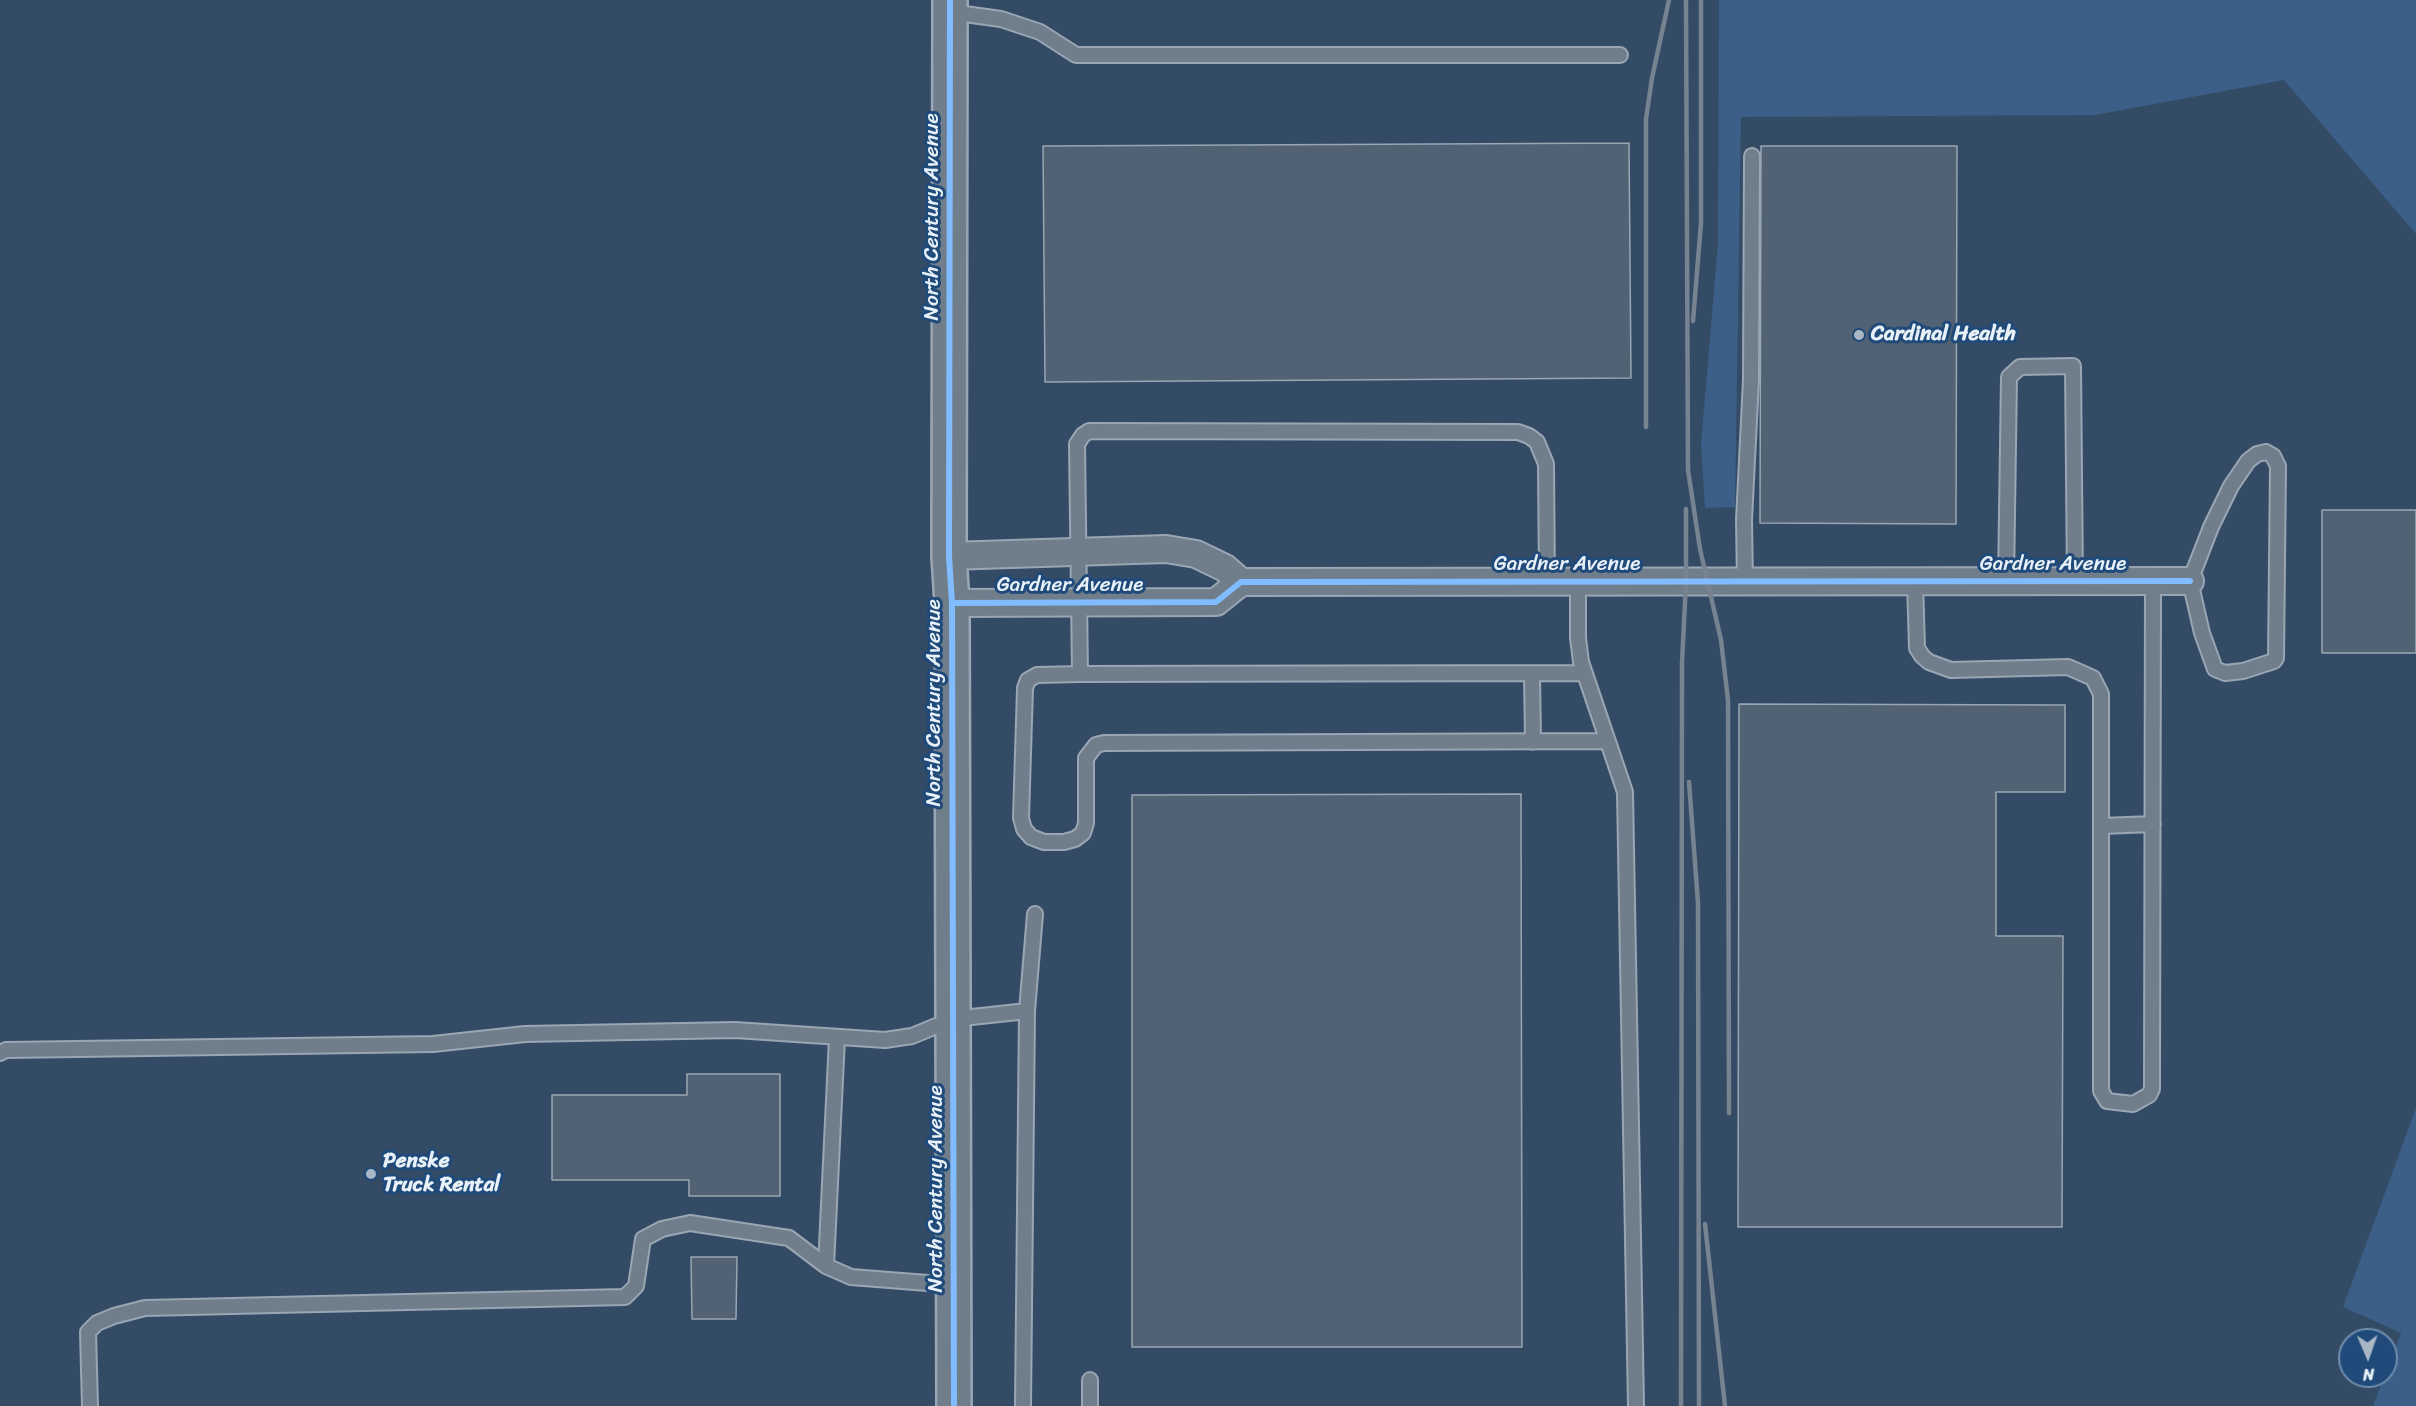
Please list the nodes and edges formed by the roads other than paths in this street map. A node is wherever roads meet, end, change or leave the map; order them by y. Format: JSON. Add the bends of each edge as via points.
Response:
{"nodes":[{"id":1,"x":950,"y":6,"type":"edge"},
{"id":2,"x":1620,"y":55,"type":"dead end"},
{"id":3,"x":1752,"y":156,"type":"dead end"},
{"id":4,"x":1078,"y":552,"type":"junction"},
{"id":5,"x":949,"y":556,"type":"junction"},
{"id":6,"x":2006,"y":581,"type":"junction"},
{"id":7,"x":2075,"y":581,"type":"junction"},
{"id":8,"x":2153,"y":581,"type":"junction"},
{"id":9,"x":2190,"y":581,"type":"junction"},
{"id":10,"x":1241,"y":582,"type":"junction"},
{"id":11,"x":1547,"y":582,"type":"junction"},
{"id":12,"x":1578,"y":582,"type":"junction"},
{"id":13,"x":1745,"y":582,"type":"junction"},
{"id":14,"x":1915,"y":582,"type":"junction"},
{"id":15,"x":1079,"y":602,"type":"junction"},
{"id":16,"x":952,"y":603,"type":"junction"},
{"id":17,"x":1532,"y":673,"type":"junction"},
{"id":18,"x":1585,"y":673,"type":"junction"},
{"id":19,"x":1080,"y":674,"type":"junction"},
{"id":20,"x":1608,"y":741,"type":"junction"},
{"id":21,"x":1533,"y":742,"type":"junction"},
{"id":22,"x":2153,"y":824,"type":"junction"},
{"id":23,"x":2101,"y":826,"type":"junction"},
{"id":24,"x":1035,"y":914,"type":"dead end"},
{"id":25,"x":1027,"y":1011,"type":"junction"},
{"id":26,"x":953,"y":1019,"type":"junction"},
{"id":27,"x":837,"y":1038,"type":"junction"},
{"id":28,"x":0,"y":1053,"type":"edge"},
{"id":29,"x":826,"y":1266,"type":"junction"},
{"id":30,"x":954,"y":1285,"type":"junction"},
{"id":31,"x":1090,"y":1380,"type":"dead end"},
{"id":32,"x":90,"y":1406,"type":"edge"},
{"id":33,"x":954,"y":1406,"type":"edge"},
{"id":34,"x":1023,"y":1406,"type":"edge"},
{"id":35,"x":1090,"y":1406,"type":"edge"},
{"id":36,"x":1636,"y":1406,"type":"edge"}],
"edges":[{"from":1,"to":2,"type":"lane","via":[[1040,32],[1076,55]]},
{"from":1,"to":5,"type":"street","name":"North Century Avenue"},
{"from":3,"to":13,"type":"lane"},
{"from":4,"to":5,"type":"street","name":"Gardner Avenue"},
{"from":4,"to":10,"type":"street","name":"Gardner Avenue","via":[[1166,549],[1196,554],[1225,568]]},
{"from":4,"to":11,"type":"lane","via":[[1077,444],[1083,435],[1095,430],[1506,431],[1537,442],[1546,464]]},
{"from":4,"to":15,"type":"lane"},
{"from":5,"to":16,"type":"street","name":"North Century Avenue"},
{"from":6,"to":7,"type":"street","name":"Gardner Avenue"},
{"from":6,"to":7,"type":"lane","via":[[2009,377],[2020,367],[2073,366]]},
{"from":6,"to":14,"type":"street","name":"Gardner Avenue"},
{"from":7,"to":8,"type":"street","name":"Gardner Avenue"},
{"from":8,"to":9,"type":"street","name":"Gardner Avenue"},
{"from":8,"to":22,"type":"lane"},
{"from":9,"to":9,"type":"lane","via":[[2231,486],[2257,454],[2274,456],[2278,466],[2277,658],[2243,671],[2225,673],[2215,669]]},
{"from":10,"to":11,"type":"street","name":"Gardner Avenue"},
{"from":10,"to":15,"type":"street","name":"Gardner Avenue","via":[[1216,602]]},
{"from":11,"to":12,"type":"street","name":"Gardner Avenue"},
{"from":12,"to":13,"type":"street","name":"Gardner Avenue"},
{"from":12,"to":18,"type":"lane","via":[[1578,638]]},
{"from":13,"to":14,"type":"street","name":"Gardner Avenue"},
{"from":14,"to":23,"type":"lane","via":[[1917,648],[1929,662],[1951,670],[2068,667],[2093,678],[2100,694]]},
{"from":15,"to":16,"type":"street","name":"Gardner Avenue"},
{"from":15,"to":19,"type":"lane"},
{"from":16,"to":26,"type":"street","name":"North Century Avenue"},
{"from":17,"to":18,"type":"lane"},
{"from":17,"to":19,"type":"lane"},
{"from":17,"to":21,"type":"lane"},
{"from":18,"to":20,"type":"lane"},
{"from":19,"to":21,"type":"lane","via":[[1037,675],[1028,680],[1025,688],[1021,818],[1031,837],[1044,842],[1064,842],[1083,833],[1086,758],[1096,745],[1104,743]]},
{"from":20,"to":21,"type":"lane"},
{"from":20,"to":36,"type":"lane","via":[[1625,792]]},
{"from":22,"to":23,"type":"lane"},
{"from":22,"to":23,"type":"lane","via":[[2152,1089],[2133,1104],[2107,1101],[2101,1091]]},
{"from":24,"to":25,"type":"lane"},
{"from":25,"to":26,"type":"lane"},
{"from":25,"to":34,"type":"lane"},
{"from":26,"to":27,"type":"lane","via":[[912,1036],[885,1040]]},
{"from":26,"to":30,"type":"street","name":"North Century Avenue"},
{"from":27,"to":28,"type":"lane","via":[[700,1030],[525,1034],[433,1044]]},
{"from":27,"to":29,"type":"lane"},
{"from":29,"to":30,"type":"lane","via":[[851,1277]]},
{"from":29,"to":32,"type":"lane","via":[[789,1238],[690,1223],[662,1229],[643,1239],[636,1286],[625,1297],[145,1308],[97,1323],[88,1332]]},
{"from":30,"to":33,"type":"street","name":"North Century Avenue"},
{"from":31,"to":35,"type":"lane"}]}
